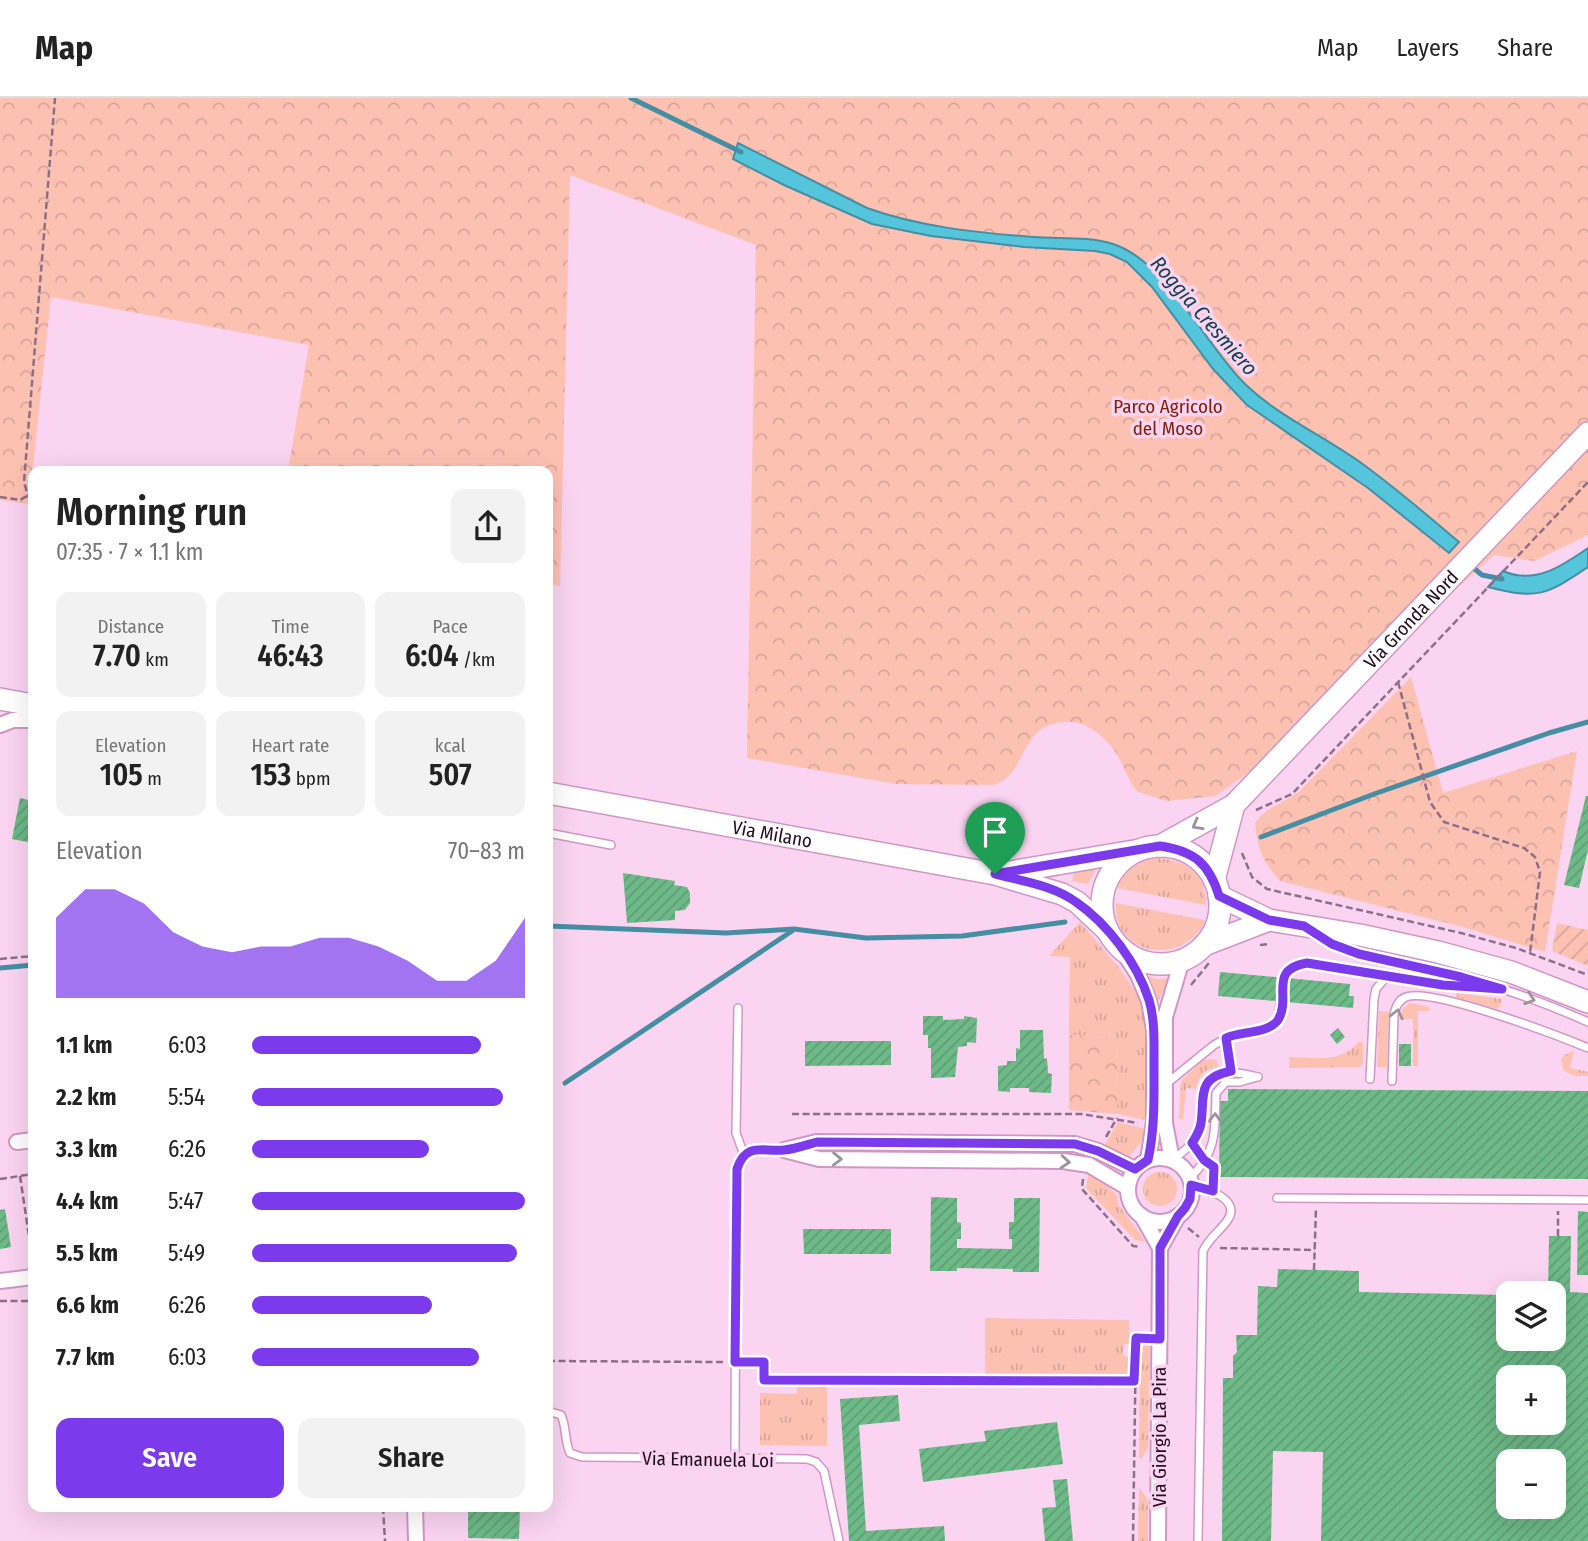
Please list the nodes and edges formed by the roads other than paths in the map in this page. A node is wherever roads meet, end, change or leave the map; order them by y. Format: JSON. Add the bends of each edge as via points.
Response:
{"nodes":[{"id":1,"x":1588,"y":433,"type":"edge"},
{"id":2,"x":0,"y":699,"type":"edge"},
{"id":3,"x":28,"y":704,"type":"edge"},
{"id":4,"x":28,"y":720,"type":"edge"},
{"id":5,"x":0,"y":725,"type":"edge"},
{"id":6,"x":553,"y":794,"type":"edge"},
{"id":7,"x":1243,"y":808,"type":"junction"},
{"id":8,"x":553,"y":834,"type":"edge"},
{"id":9,"x":611,"y":845,"type":"dead end"},
{"id":10,"x":1160,"y":846,"type":"junction"},
{"id":11,"x":1137,"y":851,"type":"junction"},
{"id":12,"x":995,"y":874,"type":"junction"},
{"id":13,"x":1217,"y":888,"type":"junction"},
{"id":14,"x":1269,"y":920,"type":"junction"},
{"id":15,"x":1304,"y":926,"type":"junction"},
{"id":16,"x":1114,"y":939,"type":"junction"},
{"id":17,"x":1208,"y":953,"type":"junction"},
{"id":18,"x":1182,"y":960,"type":"junction"},
{"id":19,"x":1388,"y":975,"type":"junction"},
{"id":20,"x":1502,"y":989,"type":"junction"},
{"id":21,"x":1588,"y":1002,"type":"edge"},
{"id":22,"x":738,"y":1008,"type":"dead end"},
{"id":23,"x":1588,"y":1022,"type":"edge"},
{"id":24,"x":1226,"y":1038,"type":"junction"},
{"id":25,"x":1588,"y":1048,"type":"edge"},
{"id":26,"x":1231,"y":1071,"type":"junction"},
{"id":27,"x":1370,"y":1079,"type":"dead end"},
{"id":28,"x":1392,"y":1081,"type":"dead end"},
{"id":29,"x":1165,"y":1085,"type":"junction"},
{"id":30,"x":28,"y":1141,"type":"edge"},
{"id":31,"x":17,"y":1142,"type":"dead end"},
{"id":32,"x":924,"y":1142,"type":"junction"},
{"id":33,"x":979,"y":1143,"type":"junction"},
{"id":34,"x":1168,"y":1143,"type":"junction"},
{"id":35,"x":1191,"y":1145,"type":"junction"},
{"id":36,"x":784,"y":1150,"type":"junction"},
{"id":37,"x":744,"y":1155,"type":"junction"},
{"id":38,"x":1172,"y":1160,"type":"junction"},
{"id":39,"x":923,"y":1161,"type":"junction"},
{"id":40,"x":979,"y":1161,"type":"junction"},
{"id":41,"x":1142,"y":1164,"type":"junction"},
{"id":42,"x":1190,"y":1181,"type":"junction"},
{"id":43,"x":1128,"y":1188,"type":"junction"},
{"id":44,"x":1276,"y":1198,"type":"dead end"},
{"id":45,"x":1588,"y":1200,"type":"edge"},
{"id":46,"x":1142,"y":1216,"type":"junction"},
{"id":47,"x":1182,"y":1222,"type":"junction"},
{"id":48,"x":1160,"y":1248,"type":"junction"},
{"id":49,"x":28,"y":1278,"type":"edge"},
{"id":50,"x":0,"y":1281,"type":"edge"},
{"id":51,"x":553,"y":1413,"type":"edge"},
{"id":52,"x":735,"y":1459,"type":"junction"},
{"id":53,"x":415,"y":1512,"type":"edge"},
{"id":54,"x":416,"y":1541,"type":"edge"},
{"id":55,"x":839,"y":1541,"type":"edge"},
{"id":56,"x":1158,"y":1541,"type":"edge"},
{"id":57,"x":1198,"y":1541,"type":"edge"}],
"edges":[{"from":1,"to":7,"type":"main road","name":"Via Gronda Nord"},
{"from":2,"to":3,"type":"main road"},
{"from":4,"to":5,"type":"street"},
{"from":6,"to":12,"type":"main road","name":"Via Milano"},
{"from":7,"to":10,"type":"main road","name":"Via Gronda Nord","one_way":true},
{"from":7,"to":13,"type":"main road","name":"Via Gronda Nord"},
{"from":8,"to":9,"type":"lane"},
{"from":10,"to":11,"type":"main road","name":"Via Milano"},
{"from":10,"to":13,"type":"main road","name":"Via Milano","via":[[1192,855],[1205,866]]},
{"from":11,"to":12,"type":"main road","name":"Via Milano"},
{"from":11,"to":16,"type":"main road","name":"Via Milano","via":[[1113,870],[1105,884],[1103,916]]},
{"from":12,"to":16,"type":"main road","name":"Via Milano","via":[[1077,902]]},
{"from":13,"to":14,"type":"main road","name":"Via Milano"},
{"from":13,"to":17,"type":"main road","via":[[1217,922]]},
{"from":14,"to":15,"type":"main road","name":"Via Milano"},
{"from":14,"to":17,"type":"main road"},
{"from":15,"to":20,"type":"lane","via":[[1359,954]]},
{"from":15,"to":21,"type":"main road","name":"Via Milano","via":[[1438,952],[1511,972]]},
{"from":16,"to":18,"type":"main road","name":"Via Milano","via":[[1134,957],[1149,962]]},
{"from":16,"to":41,"type":"street","via":[[1138,975],[1154,1030],[1154,1125]]},
{"from":17,"to":18,"type":"main road"},
{"from":18,"to":29,"type":"street","via":[[1165,1017]]},
{"from":19,"to":20,"type":"lane","via":[[1462,988]]},
{"from":19,"to":24,"type":"lane","via":[[1307,963],[1292,965],[1285,973],[1278,1019],[1269,1027]]},
{"from":19,"to":27,"type":"lane","via":[[1381,980],[1374,999]]},
{"from":20,"to":23,"type":"lane","one_way":true},
{"from":22,"to":37,"type":"lane","via":[[736,1133]]},
{"from":24,"to":26,"type":"lane"},
{"from":24,"to":29,"type":"lane"},
{"from":28,"to":25,"type":"lane","one_way":true,"via":[[1394,1014],[1404,997],[1416,995],[1474,1008]]},
{"from":26,"to":35,"type":"lane","via":[[1207,1082],[1201,1124]]},
{"from":42,"to":26,"type":"lane","one_way":true,"via":[[1215,1141],[1216,1093],[1226,1082],[1258,1077]]},
{"from":29,"to":34,"type":"street"},
{"from":30,"to":31,"type":"street"},
{"from":32,"to":33,"type":"street"},
{"from":32,"to":36,"type":"street","via":[[817,1142]]},
{"from":32,"to":39,"type":"street"},
{"from":33,"to":40,"type":"street"},
{"from":33,"to":41,"type":"street","via":[[1075,1144]]},
{"from":34,"to":35,"type":"lane"},
{"from":34,"to":38,"type":"street"},
{"from":35,"to":38,"type":"lane"},
{"from":36,"to":37,"type":"lane"},
{"from":36,"to":39,"type":"street","one_way":true,"via":[[819,1159]]},
{"from":37,"to":52,"type":"lane","via":[[737,1169]]},
{"from":38,"to":41,"type":"street","via":[[1156,1158]]},
{"from":38,"to":42,"type":"street"},
{"from":39,"to":40,"type":"street"},
{"from":40,"to":43,"type":"street","one_way":true,"via":[[1089,1165]]},
{"from":41,"to":43,"type":"street"},
{"from":42,"to":47,"type":"street"},
{"from":42,"to":57,"type":"lane","via":[[1220,1194],[1231,1211],[1203,1251]]},
{"from":43,"to":46,"type":"street","via":[[1131,1204]]},
{"from":44,"to":45,"type":"lane"},
{"from":46,"to":47,"type":"street"},
{"from":46,"to":48,"type":"street","name":"Via Giorgio La Pira"},
{"from":47,"to":48,"type":"street","name":"Via Giorgio La Pira"},
{"from":48,"to":56,"type":"street","name":"Via Giorgio La Pira"},
{"from":49,"to":50,"type":"street"},
{"from":51,"to":52,"type":"lane","name":"Via Emanuela Loi","via":[[566,1424],[570,1453],[582,1457]]},
{"from":52,"to":55,"type":"lane","name":"Via Emanuela Loi","via":[[816,1462],[824,1471]]},
{"from":53,"to":54,"type":"street"}]}
